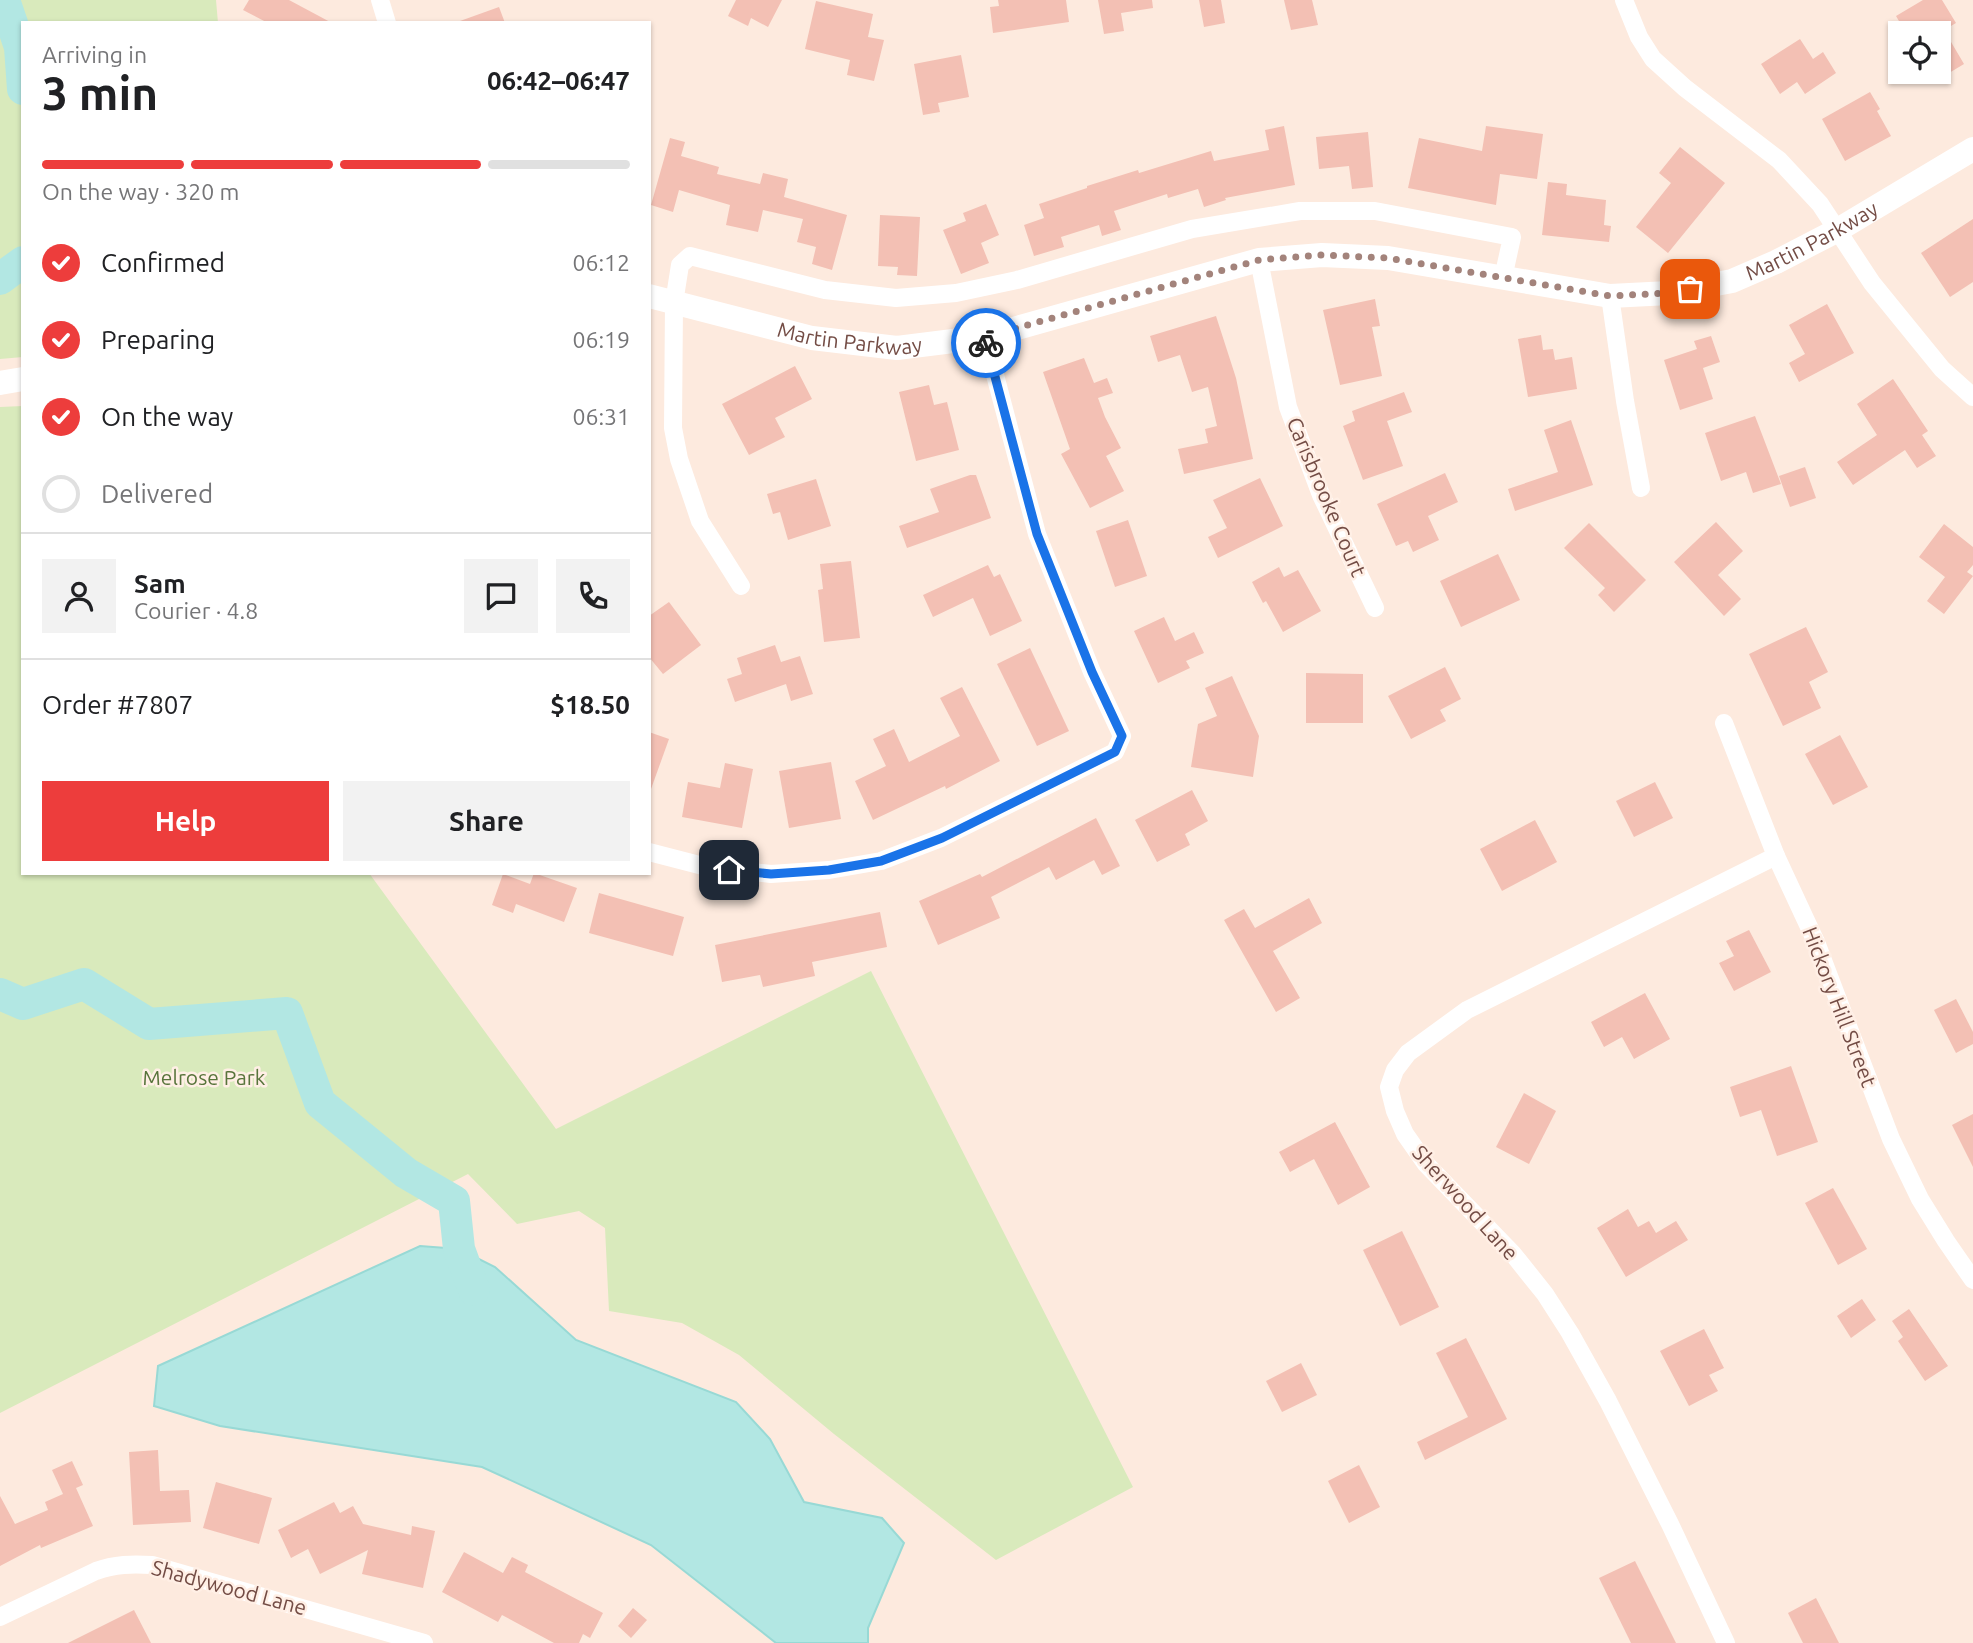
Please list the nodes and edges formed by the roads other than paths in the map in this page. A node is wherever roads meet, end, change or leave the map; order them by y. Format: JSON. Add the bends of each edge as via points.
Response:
{"nodes":[{"id":1,"x":380,"y":0,"type":"edge"},
{"id":2,"x":1624,"y":2,"type":"edge"},
{"id":3,"x":386,"y":21,"type":"edge"},
{"id":4,"x":1973,"y":149,"type":"edge"},
{"id":5,"x":1836,"y":230,"type":"junction"},
{"id":6,"x":1259,"y":260,"type":"junction"},
{"id":7,"x":1503,"y":278,"type":"junction"},
{"id":8,"x":1610,"y":296,"type":"junction"},
{"id":9,"x":651,"y":297,"type":"edge"},
{"id":10,"x":674,"y":303,"type":"junction"},
{"id":11,"x":985,"y":337,"type":"junction"},
{"id":12,"x":21,"y":379,"type":"edge"},
{"id":13,"x":0,"y":383,"type":"edge"},
{"id":14,"x":1973,"y":397,"type":"edge"},
{"id":15,"x":1641,"y":488,"type":"dead end"},
{"id":16,"x":741,"y":586,"type":"dead end"},
{"id":17,"x":1375,"y":608,"type":"dead end"},
{"id":18,"x":1724,"y":723,"type":"dead end"},
{"id":19,"x":651,"y":853,"type":"edge"},
{"id":20,"x":1776,"y":856,"type":"junction"},
{"id":21,"x":1973,"y":1280,"type":"edge"},
{"id":22,"x":0,"y":1617,"type":"edge"},
{"id":23,"x":424,"y":1643,"type":"edge"},
{"id":24,"x":1726,"y":1643,"type":"edge"}],
"edges":[{"from":1,"to":3,"type":"street"},
{"from":2,"to":5,"type":"street","via":[[1653,60],[1779,160],[1820,204]]},
{"from":4,"to":5,"type":"street","name":"Martin Parkway"},
{"from":5,"to":8,"type":"street","name":"Martin Parkway","via":[[1732,281],[1669,293]]},
{"from":5,"to":14,"type":"street","via":[[1872,283],[1942,369]]},
{"from":6,"to":7,"type":"street","name":"Martin Parkway","via":[[1322,255],[1388,258]]},
{"from":6,"to":11,"type":"street","name":"Martin Parkway"},
{"from":6,"to":17,"type":"street","name":"Carisbrooke Court","via":[[1287,407],[1321,495]]},
{"from":7,"to":8,"type":"street","name":"Martin Parkway"},
{"from":7,"to":10,"type":"street","via":[[1512,237],[1375,211],[1300,211],[1192,229],[1017,281],[896,298],[825,290],[690,256],[680,265]]},
{"from":8,"to":15,"type":"street"},
{"from":9,"to":10,"type":"street","name":"Martin Parkway"},
{"from":10,"to":11,"type":"street","name":"Martin Parkway","via":[[812,338],[897,348]]},
{"from":10,"to":16,"type":"street","via":[[673,428],[679,459],[700,521]]},
{"from":11,"to":19,"type":"street","via":[[1037,534],[1122,736],[1115,752],[942,838],[881,861],[771,874],[707,867]]},
{"from":12,"to":13,"type":"street"},
{"from":18,"to":20,"type":"street","name":"Hickory Hill Street"},
{"from":20,"to":21,"type":"street","name":"Hickory Hill Street","via":[[1816,942],[1891,1139],[1920,1199]]},
{"from":20,"to":24,"type":"street","name":"Sherwood Lane","via":[[1467,1010],[1408,1053],[1389,1087],[1405,1134],[1426,1164],[1513,1254],[1570,1334],[1608,1401]]},
{"from":22,"to":23,"type":"street","name":"Shadywood Lane","via":[[111,1565],[134,1564]]}]}
